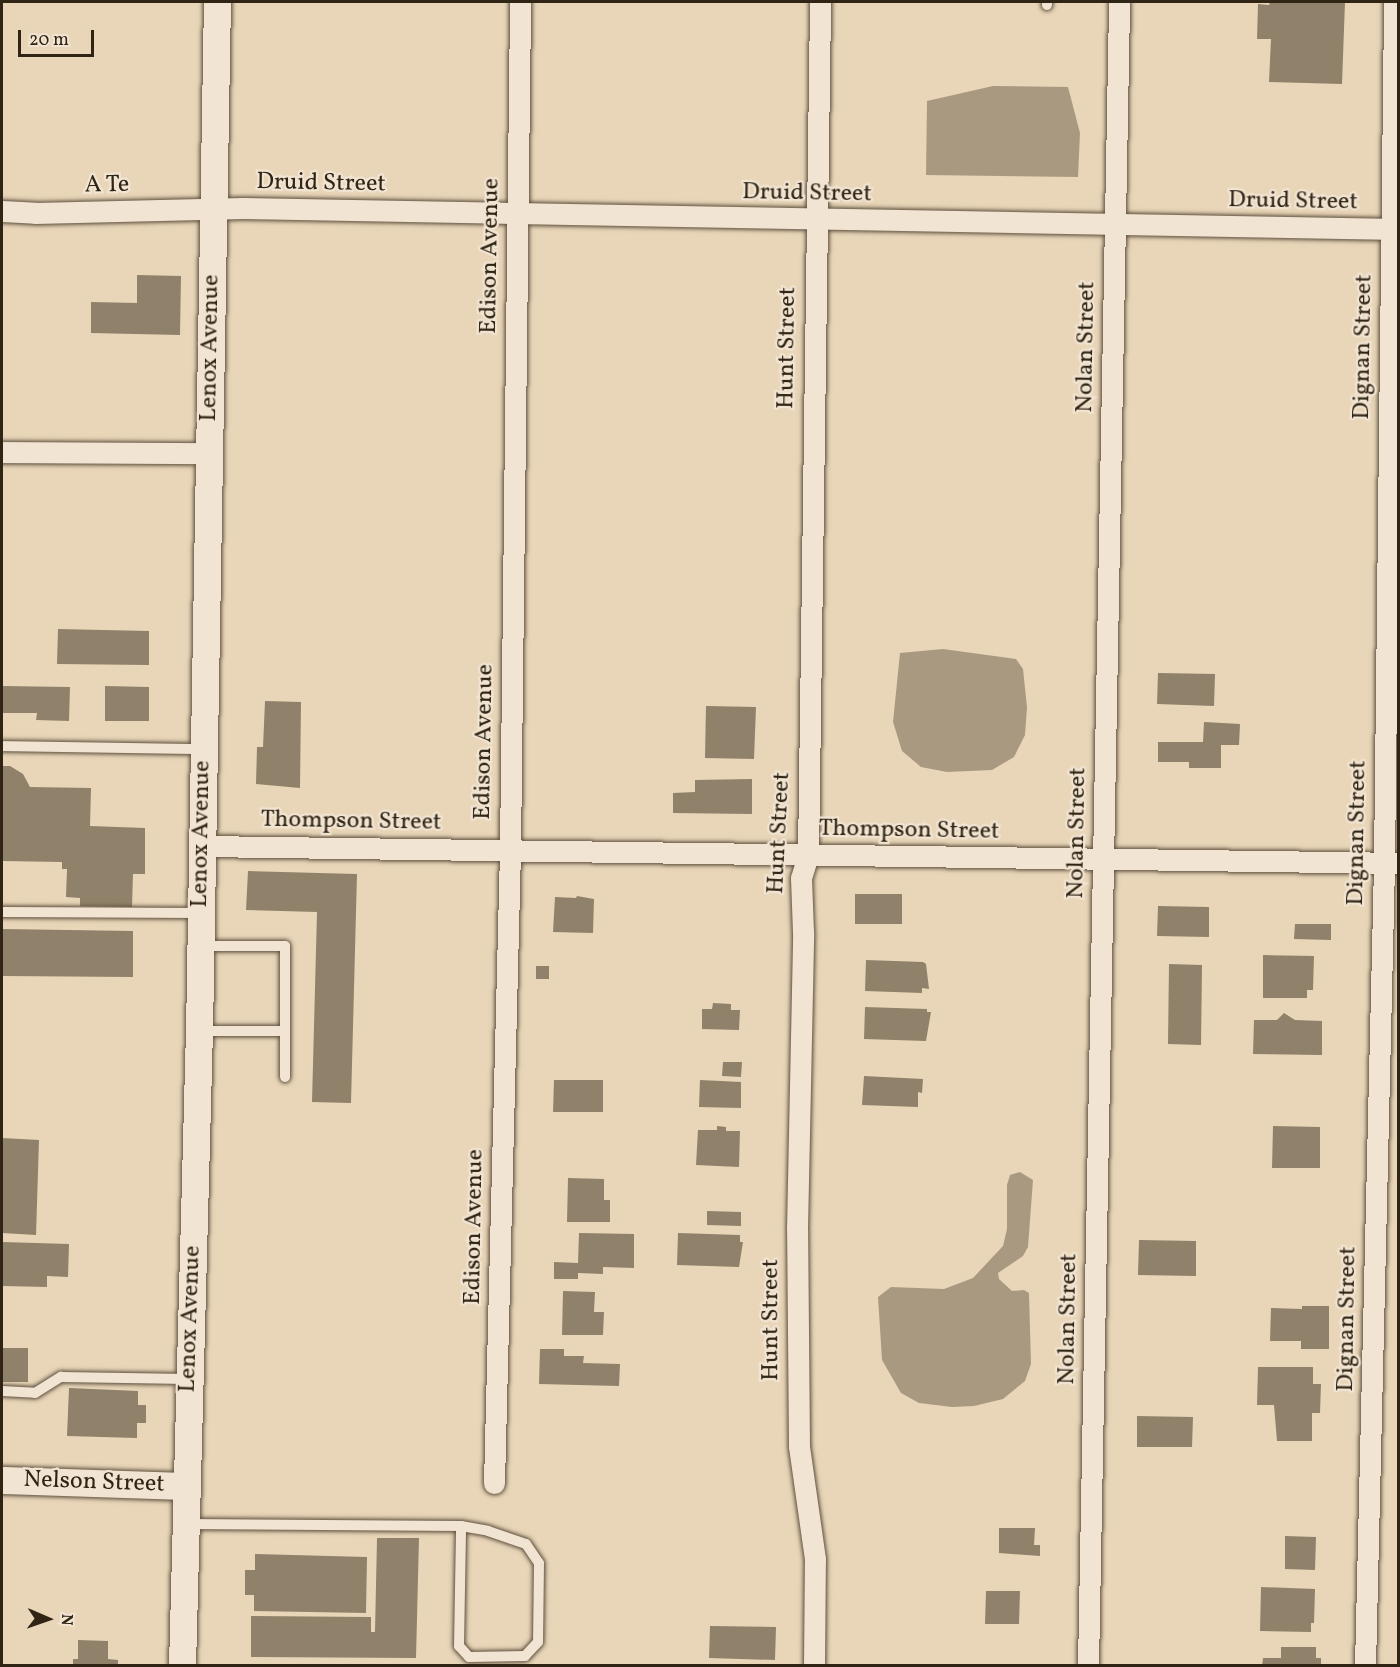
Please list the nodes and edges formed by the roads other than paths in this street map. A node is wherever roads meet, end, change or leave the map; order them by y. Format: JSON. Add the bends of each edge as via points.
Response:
{"nodes":[{"id":1,"x":217,"y":2,"type":"edge"},
{"id":2,"x":520,"y":2,"type":"edge"},
{"id":3,"x":820,"y":2,"type":"edge"},
{"id":4,"x":1119,"y":2,"type":"edge"},
{"id":5,"x":1394,"y":2,"type":"edge"},
{"id":6,"x":214,"y":209,"type":"junction"},
{"id":7,"x":2,"y":211,"type":"edge"},
{"id":8,"x":517,"y":214,"type":"junction"},
{"id":9,"x":815,"y":219,"type":"junction"},
{"id":10,"x":1115,"y":225,"type":"junction"},
{"id":11,"x":1394,"y":229,"type":"edge"},
{"id":12,"x":2,"y":452,"type":"edge"},
{"id":13,"x":209,"y":453,"type":"junction"},
{"id":14,"x":2,"y":746,"type":"edge"},
{"id":15,"x":204,"y":749,"type":"junction"},
{"id":16,"x":202,"y":846,"type":"junction"},
{"id":17,"x":510,"y":850,"type":"junction"},
{"id":18,"x":808,"y":855,"type":"junction"},
{"id":19,"x":1103,"y":859,"type":"junction"},
{"id":20,"x":1391,"y":863,"type":"edge"},
{"id":21,"x":2,"y":912,"type":"edge"},
{"id":22,"x":201,"y":913,"type":"junction"},
{"id":23,"x":200,"y":946,"type":"junction"},
{"id":24,"x":199,"y":1031,"type":"junction"},
{"id":25,"x":285,"y":1031,"type":"junction"},
{"id":26,"x":285,"y":1077,"type":"dead end"},
{"id":27,"x":189,"y":1379,"type":"junction"},
{"id":28,"x":2,"y":1391,"type":"edge"},
{"id":29,"x":2,"y":1480,"type":"edge"},
{"id":30,"x":494,"y":1483,"type":"dead end"},
{"id":31,"x":186,"y":1486,"type":"junction"},
{"id":32,"x":185,"y":1524,"type":"junction"},
{"id":33,"x":461,"y":1526,"type":"junction"},
{"id":34,"x":182,"y":1665,"type":"edge"},
{"id":35,"x":814,"y":1665,"type":"edge"},
{"id":36,"x":1088,"y":1665,"type":"edge"},
{"id":37,"x":1365,"y":1665,"type":"edge"}],
"edges":[{"from":1,"to":6,"type":"street","name":"Lenox Avenue"},
{"from":2,"to":8,"type":"street","name":"Edison Avenue"},
{"from":3,"to":9,"type":"street","name":"Hunt Street"},
{"from":4,"to":10,"type":"street","name":"Nolan Street"},
{"from":5,"to":11,"type":"street","name":"Dignan Street"},
{"from":6,"to":7,"type":"street","name":"A Te"},
{"from":6,"to":8,"type":"street","name":"Druid Street"},
{"from":6,"to":13,"type":"street","name":"Lenox Avenue"},
{"from":8,"to":9,"type":"street","name":"Druid Street"},
{"from":8,"to":17,"type":"street","name":"Edison Avenue"},
{"from":9,"to":10,"type":"street","name":"Druid Street"},
{"from":9,"to":18,"type":"street","name":"Hunt Street"},
{"from":10,"to":11,"type":"street","name":"Druid Street"},
{"from":10,"to":19,"type":"street","name":"Nolan Street"},
{"from":11,"to":20,"type":"street","name":"Dignan Street"},
{"from":12,"to":13,"type":"street"},
{"from":13,"to":15,"type":"street","name":"Lenox Avenue"},
{"from":14,"to":15,"type":"lane"},
{"from":15,"to":16,"type":"street","name":"Lenox Avenue"},
{"from":16,"to":17,"type":"street","name":"Thompson Street"},
{"from":16,"to":22,"type":"street","name":"Lenox Avenue"},
{"from":17,"to":18,"type":"street","name":"Thompson Street"},
{"from":17,"to":30,"type":"street","name":"Edison Avenue"},
{"from":18,"to":19,"type":"street","name":"Thompson Street"},
{"from":18,"to":35,"type":"street","name":"Hunt Street","via":[[801,878],[798,1423],[815,1559]]},
{"from":19,"to":20,"type":"street","name":"Thompson Street"},
{"from":19,"to":36,"type":"street","name":"Nolan Street"},
{"from":20,"to":37,"type":"street","name":"Dignan Street"},
{"from":21,"to":22,"type":"lane"},
{"from":22,"to":23,"type":"street","name":"Lenox Avenue"},
{"from":23,"to":24,"type":"street","name":"Lenox Avenue"},
{"from":23,"to":25,"type":"lane","via":[[285,946]]},
{"from":24,"to":25,"type":"lane"},
{"from":24,"to":27,"type":"street","name":"Lenox Avenue"},
{"from":25,"to":26,"type":"lane"},
{"from":27,"to":28,"type":"lane","via":[[61,1377],[35,1393]]},
{"from":27,"to":31,"type":"street","name":"Lenox Avenue"},
{"from":29,"to":31,"type":"street","name":"Nelson Street"},
{"from":31,"to":32,"type":"street","name":"Lenox Avenue"},
{"from":32,"to":33,"type":"lane"},
{"from":32,"to":34,"type":"street","name":"Lenox Avenue"},
{"from":33,"to":33,"type":"lane","via":[[526,1544],[538,1563],[538,1642],[525,1656],[469,1657],[459,1646]]}]}
